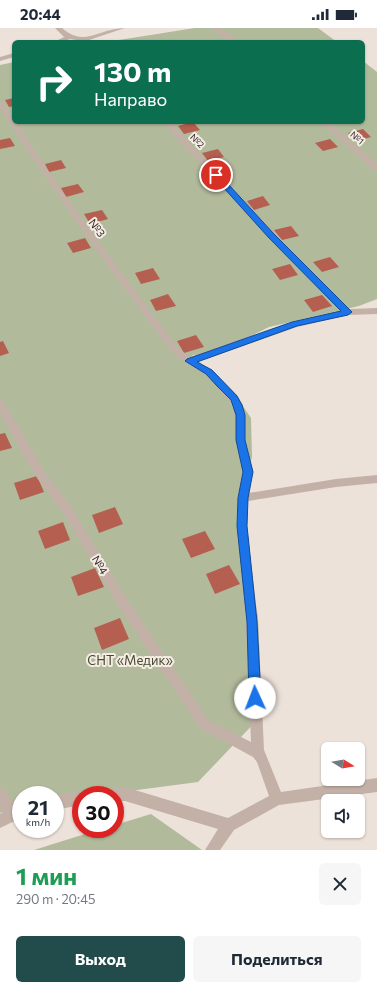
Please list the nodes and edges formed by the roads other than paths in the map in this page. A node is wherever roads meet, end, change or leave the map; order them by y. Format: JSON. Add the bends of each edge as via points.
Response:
{"nodes":[{"id":1,"x":58,"y":28,"type":"edge"},
{"id":2,"x":122,"y":28,"type":"edge"},
{"id":3,"x":214,"y":28,"type":"edge"},
{"id":4,"x":69,"y":37,"type":"junction"},
{"id":5,"x":62,"y":40,"type":"edge"},
{"id":6,"x":86,"y":40,"type":"edge"},
{"id":7,"x":93,"y":40,"type":"edge"},
{"id":8,"x":232,"y":40,"type":"edge"},
{"id":9,"x":12,"y":56,"type":"edge"},
{"id":10,"x":0,"y":59,"type":"edge"},
{"id":11,"x":0,"y":103,"type":"edge"},
{"id":12,"x":12,"y":122,"type":"edge"},
{"id":13,"x":13,"y":124,"type":"edge"},
{"id":14,"x":169,"y":124,"type":"edge"},
{"id":15,"x":326,"y":124,"type":"edge"},
{"id":16,"x":377,"y":168,"type":"edge"},
{"id":17,"x":377,"y":311,"type":"edge"},
{"id":18,"x":348,"y":312,"type":"junction"},
{"id":19,"x":188,"y":360,"type":"junction"},
{"id":20,"x":0,"y":404,"type":"edge"},
{"id":21,"x":377,"y":479,"type":"edge"},
{"id":22,"x":243,"y":498,"type":"junction"},
{"id":23,"x":258,"y":752,"type":"junction"},
{"id":24,"x":377,"y":785,"type":"edge"},
{"id":25,"x":124,"y":794,"type":"edge"},
{"id":26,"x":0,"y":795,"type":"edge"},
{"id":27,"x":277,"y":799,"type":"junction"},
{"id":28,"x":12,"y":808,"type":"edge"},
{"id":29,"x":12,"y":815,"type":"edge"},
{"id":30,"x":0,"y":820,"type":"edge"},
{"id":31,"x":229,"y":825,"type":"junction"},
{"id":32,"x":212,"y":850,"type":"edge"}],
"edges":[{"from":1,"to":4,"type":"street"},
{"from":2,"to":7,"type":"street"},
{"from":3,"to":8,"type":"street"},
{"from":4,"to":5,"type":"street"},
{"from":4,"to":6,"type":"street"},
{"from":9,"to":10,"type":"street"},
{"from":11,"to":12,"type":"street","name":"№3"},
{"from":13,"to":19,"type":"street","name":"№3","via":[[121,280],[175,350]]},
{"from":14,"to":18,"type":"street","name":"№2","via":[[272,236]]},
{"from":15,"to":16,"type":"street","name":"№1"},
{"from":17,"to":18,"type":"street"},
{"from":18,"to":19,"type":"street","via":[[295,324]]},
{"from":19,"to":22,"type":"street","name":"№3","via":[[209,372],[238,405],[240,440],[248,472]]},
{"from":20,"to":23,"type":"street","name":"№4","via":[[123,603],[204,724]]},
{"from":21,"to":22,"type":"street"},
{"from":22,"to":23,"type":"street","name":"№3","via":[[242,526],[252,622]]},
{"from":23,"to":27,"type":"street"},
{"from":24,"to":27,"type":"street"},
{"from":25,"to":31,"type":"street"},
{"from":26,"to":28,"type":"street"},
{"from":27,"to":31,"type":"street"},
{"from":29,"to":30,"type":"street"},
{"from":31,"to":32,"type":"street"}]}
